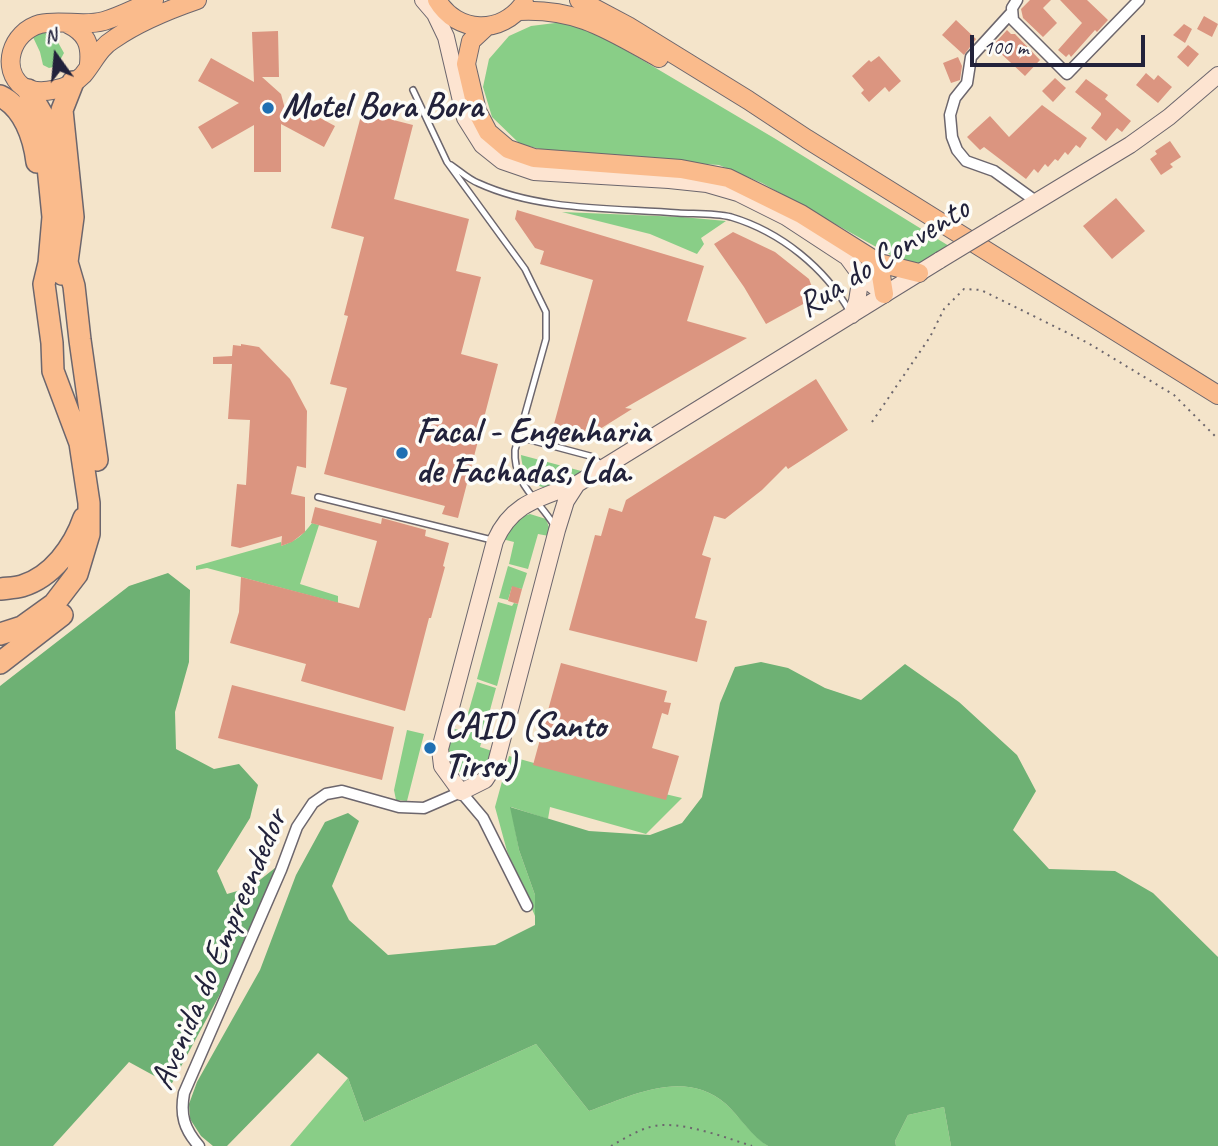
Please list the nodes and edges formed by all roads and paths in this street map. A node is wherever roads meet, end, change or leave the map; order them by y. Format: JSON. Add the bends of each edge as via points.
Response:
{"nodes":[{"id":1,"x":154,"y":0,"type":"edge"},
{"id":2,"x":197,"y":0,"type":"edge"},
{"id":3,"x":423,"y":0,"type":"edge"},
{"id":4,"x":437,"y":0,"type":"edge"},
{"id":5,"x":579,"y":0,"type":"edge"},
{"id":6,"x":1017,"y":0,"type":"edge"},
{"id":7,"x":1139,"y":0,"type":"edge"},
{"id":8,"x":523,"y":6,"type":"edge"},
{"id":9,"x":1012,"y":12,"type":"junction"},
{"id":10,"x":451,"y":16,"type":"junction"},
{"id":11,"x":68,"y":24,"type":"junction"},
{"id":12,"x":486,"y":27,"type":"junction"},
{"id":13,"x":7,"y":42,"type":"edge"},
{"id":14,"x":451,"y":61,"type":"junction"},
{"id":15,"x":89,"y":64,"type":"junction"},
{"id":16,"x":5,"y":73,"type":"edge"},
{"id":17,"x":1218,"y":75,"type":"edge"},
{"id":18,"x":73,"y":82,"type":"junction"},
{"id":19,"x":29,"y":90,"type":"junction"},
{"id":20,"x":413,"y":90,"type":"dead end"},
{"id":21,"x":0,"y":96,"type":"edge"},
{"id":22,"x":807,"y":139,"type":"junction"},
{"id":23,"x":447,"y":162,"type":"junction"},
{"id":24,"x":1037,"y":202,"type":"junction"},
{"id":25,"x":53,"y":217,"type":"junction"},
{"id":26,"x":58,"y":263,"type":"junction"},
{"id":27,"x":879,"y":263,"type":"junction"},
{"id":28,"x":919,"y":273,"type":"junction"},
{"id":29,"x":861,"y":276,"type":"junction"},
{"id":30,"x":884,"y":294,"type":"junction"},
{"id":31,"x":852,"y":315,"type":"junction"},
{"id":32,"x":1218,"y":395,"type":"edge"},
{"id":33,"x":872,"y":422,"type":"dead end"},
{"id":34,"x":519,"y":437,"type":"junction"},
{"id":35,"x":1218,"y":439,"type":"edge"},
{"id":36,"x":604,"y":468,"type":"junction"},
{"id":37,"x":577,"y":484,"type":"junction"},
{"id":38,"x":318,"y":497,"type":"dead end"},
{"id":39,"x":534,"y":501,"type":"junction"},
{"id":40,"x":89,"y":503,"type":"junction"},
{"id":41,"x":557,"y":530,"type":"junction"},
{"id":42,"x":495,"y":541,"type":"junction"},
{"id":43,"x":0,"y":589,"type":"edge"},
{"id":44,"x":0,"y":634,"type":"edge"},
{"id":45,"x":33,"y":638,"type":"junction"},
{"id":46,"x":0,"y":646,"type":"edge"},
{"id":47,"x":0,"y":663,"type":"edge"},
{"id":48,"x":461,"y":792,"type":"junction"},
{"id":49,"x":527,"y":906,"type":"dead end"},
{"id":50,"x":199,"y":1146,"type":"edge"},
{"id":51,"x":611,"y":1146,"type":"edge"},
{"id":52,"x":752,"y":1146,"type":"edge"}],
"edges":[{"from":1,"to":11,"type":"main road","via":[[104,21]]},
{"from":2,"to":15,"type":"main road","via":[[134,26],[111,40]]},
{"from":3,"to":14,"type":"street","via":[[446,37]]},
{"from":4,"to":10,"type":"main road"},
{"from":5,"to":22,"type":"main road"},
{"from":6,"to":9,"type":"street"},
{"from":7,"to":9,"type":"street","via":[[1066,74],[1013,20]]},
{"from":8,"to":12,"type":"main road"},
{"from":8,"to":22,"type":"main road","via":[[593,22]]},
{"from":9,"to":24,"type":"street","via":[[971,57],[967,83],[955,98],[950,115],[952,137],[967,161],[994,171]]},
{"from":10,"to":12,"type":"main road","via":[[461,23]]},
{"from":10,"to":14,"type":"street","via":[[455,33]]},
{"from":11,"to":13,"type":"main road","via":[[39,24]]},
{"from":11,"to":15,"type":"main road","via":[[87,40]]},
{"from":12,"to":27,"type":"main road","via":[[471,41],[466,64],[477,111],[488,132],[508,149],[534,158],[681,169],[728,178],[801,214]]},
{"from":13,"to":16,"type":"main road"},
{"from":14,"to":29,"type":"street","via":[[465,118],[482,145],[502,161],[534,172],[669,180],[738,193],[847,257]]},
{"from":15,"to":18,"type":"main road"},
{"from":16,"to":19,"type":"main road"},
{"from":17,"to":24,"type":"street","name":"Rua do Convento","via":[[1130,145]]},
{"from":18,"to":19,"type":"main road"},
{"from":18,"to":26,"type":"highway","via":[[62,110],[74,217]]},
{"from":19,"to":25,"type":"highway","via":[[43,116]]},
{"from":20,"to":23,"type":"lane"},
{"from":21,"to":25,"type":"highway","via":[[28,125],[41,190]]},
{"from":22,"to":32,"type":"main road"},
{"from":23,"to":31,"type":"lane","via":[[475,182],[538,203],[730,217],[812,262]]},
{"from":23,"to":34,"type":"lane","via":[[525,269],[546,312],[545,339]]},
{"from":24,"to":28,"type":"street","name":"Rua do Convento","bridge":true},
{"from":25,"to":26,"type":"highway"},
{"from":26,"to":40,"type":"highway","via":[[53,286],[63,394],[80,443]]},
{"from":26,"to":45,"type":"highway","via":[[71,376],[80,412],[92,432],[103,522],[93,568],[67,610]]},
{"from":27,"to":28,"type":"main road"},
{"from":27,"to":30,"type":"main road"},
{"from":28,"to":30,"type":"street","name":"Rua do Convento"},
{"from":29,"to":30,"type":"street"},
{"from":29,"to":31,"type":"street"},
{"from":30,"to":31,"type":"street","name":"Rua do Convento"},
{"from":31,"to":36,"type":"street","name":"Rua do Convento"},
{"from":33,"to":35,"type":"path","via":[[944,309],[964,289],[981,290],[1088,342],[1174,395]]},
{"from":34,"to":36,"type":"lane","via":[[590,456]]},
{"from":34,"to":39,"type":"lane","via":[[514,462]]},
{"from":36,"to":37,"type":"street","name":"Rua do Convento"},
{"from":37,"to":39,"type":"street","name":"Rua do Convento"},
{"from":37,"to":41,"type":"street"},
{"from":38,"to":42,"type":"lane"},
{"from":39,"to":41,"type":"lane"},
{"from":39,"to":42,"type":"street","name":"Rua do Convento","via":[[507,519]]},
{"from":40,"to":43,"type":"highway","via":[[68,549],[48,572],[22,586]]},
{"from":40,"to":44,"type":"highway","via":[[89,534],[77,574],[54,604],[22,627]]},
{"from":41,"to":48,"type":"street","via":[[496,763],[485,780]]},
{"from":42,"to":48,"type":"street","via":[[440,749],[442,766]]},
{"from":45,"to":46,"type":"highway"},
{"from":45,"to":47,"type":"highway"},
{"from":48,"to":49,"type":"street","via":[[483,818]]},
{"from":48,"to":50,"type":"street","name":"Avenida do Empreendedor","via":[[414,808],[342,791],[326,794],[304,815],[184,1093],[184,1126]]},
{"from":51,"to":52,"type":"path","via":[[640,1130],[666,1124]]}]}
